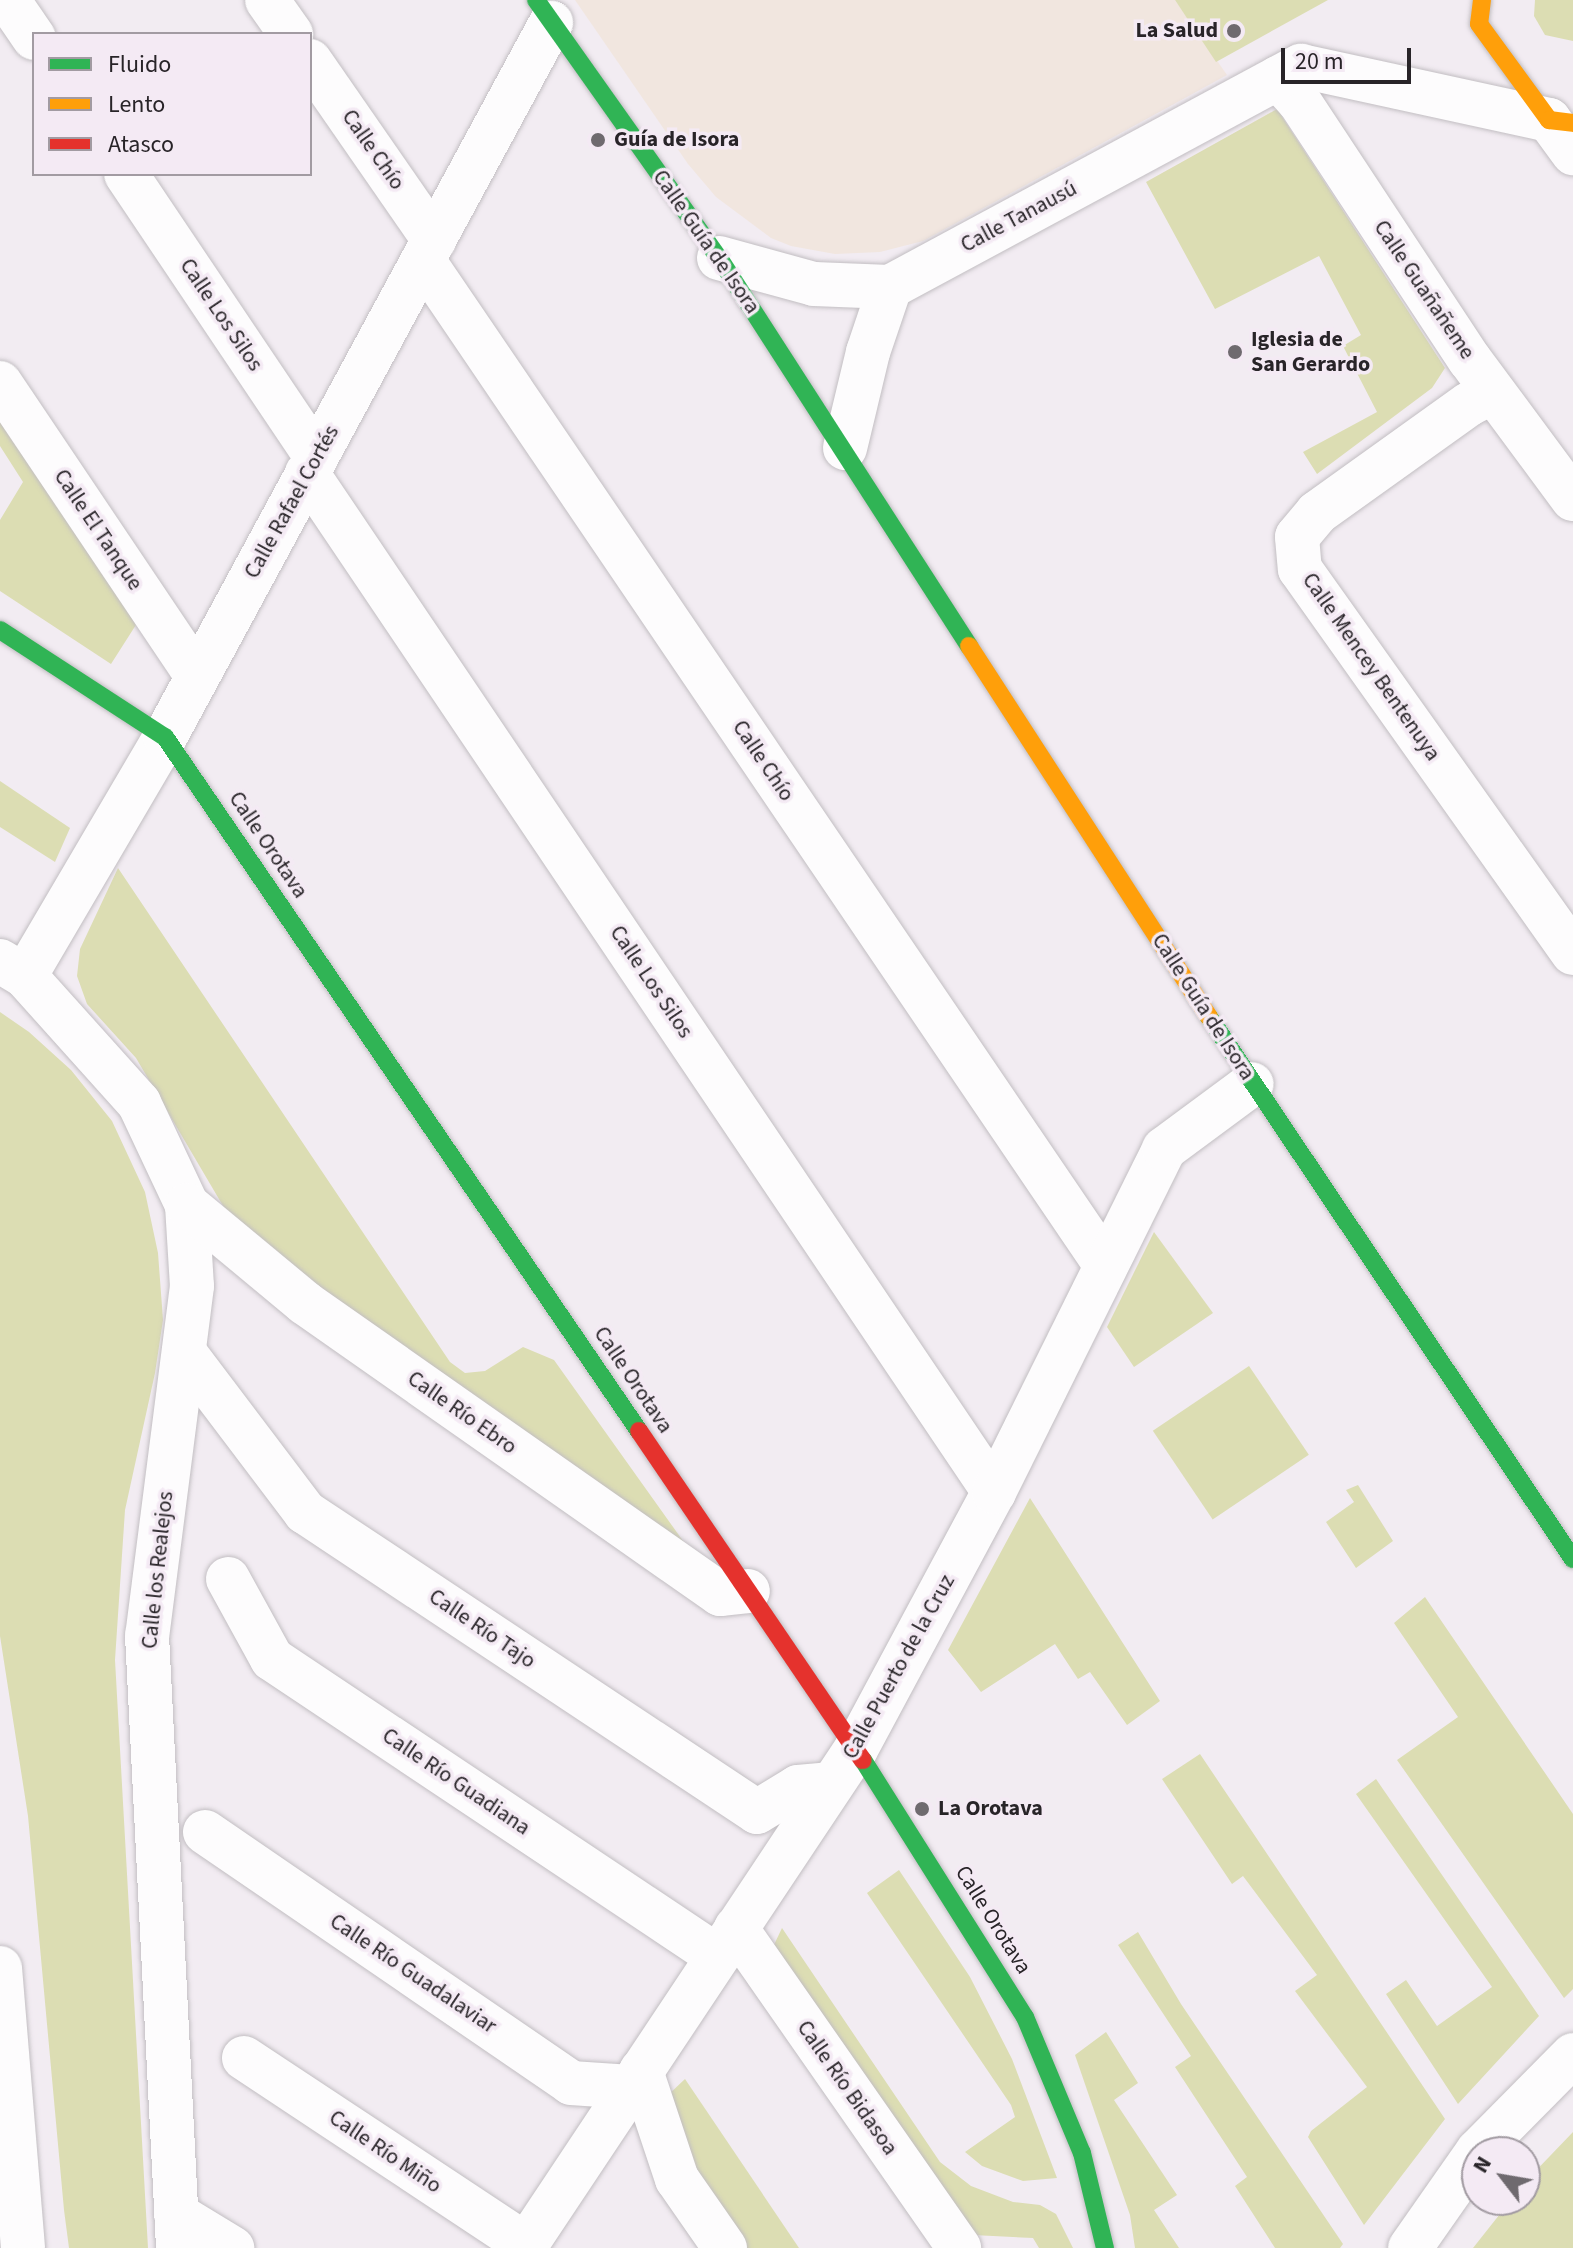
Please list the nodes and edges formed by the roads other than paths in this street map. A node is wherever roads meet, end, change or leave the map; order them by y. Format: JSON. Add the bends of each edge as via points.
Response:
{"nodes":[{"id":1,"x":8,"y":0,"type":"edge"},
{"id":2,"x":267,"y":0,"type":"edge"},
{"id":3,"x":1482,"y":0,"type":"edge"},
{"id":4,"x":543,"y":11,"type":"edge"},
{"id":5,"x":290,"y":32,"type":"edge"},
{"id":6,"x":32,"y":35,"type":"edge"},
{"id":7,"x":312,"y":64,"type":"edge"},
{"id":8,"x":1290,"y":72,"type":"junction"},
{"id":9,"x":1565,"y":132,"type":"edge"},
{"id":10,"x":127,"y":176,"type":"edge"},
{"id":11,"x":428,"y":250,"type":"junction"},
{"id":12,"x":719,"y":258,"type":"junction"},
{"id":13,"x":890,"y":287,"type":"junction"},
{"id":14,"x":0,"y":383,"type":"edge"},
{"id":15,"x":1493,"y":392,"type":"junction"},
{"id":16,"x":845,"y":448,"type":"junction"},
{"id":17,"x":311,"y":465,"type":"junction"},
{"id":18,"x":1573,"y":499,"type":"edge"},
{"id":19,"x":0,"y":630,"type":"edge"},
{"id":20,"x":197,"y":676,"type":"junction"},
{"id":21,"x":165,"y":737,"type":"junction"},
{"id":22,"x":1573,"y":953,"type":"edge"},
{"id":23,"x":12,"y":969,"type":"edge"},
{"id":24,"x":1252,"y":1084,"type":"junction"},
{"id":25,"x":187,"y":1205,"type":"junction"},
{"id":26,"x":1104,"y":1263,"type":"junction"},
{"id":27,"x":184,"y":1352,"type":"junction"},
{"id":28,"x":994,"y":1492,"type":"junction"},
{"id":29,"x":1573,"y":1559,"type":"edge"},
{"id":30,"x":228,"y":1579,"type":"dead end"},
{"id":31,"x":748,"y":1591,"type":"junction"},
{"id":32,"x":844,"y":1766,"type":"junction"},
{"id":33,"x":205,"y":1832,"type":"dead end"},
{"id":34,"x":726,"y":1942,"type":"junction"},
{"id":35,"x":0,"y":1968,"type":"edge"},
{"id":36,"x":1573,"y":2055,"type":"edge"},
{"id":37,"x":244,"y":2058,"type":"dead end"},
{"id":38,"x":636,"y":2079,"type":"junction"},
{"id":39,"x":177,"y":2231,"type":"edge"},
{"id":40,"x":537,"y":2241,"type":"edge"},
{"id":41,"x":23,"y":2248,"type":"edge"},
{"id":42,"x":232,"y":2248,"type":"edge"},
{"id":43,"x":725,"y":2248,"type":"edge"},
{"id":44,"x":959,"y":2248,"type":"edge"},
{"id":45,"x":1105,"y":2248,"type":"edge"},
{"id":46,"x":1410,"y":2248,"type":"edge"}],
"edges":[{"from":1,"to":6,"type":"street"},
{"from":2,"to":5,"type":"street"},
{"from":3,"to":9,"type":"street","via":[[1479,24]]},
{"from":4,"to":11,"type":"street","name":"Calle Rafael Cortés"},
{"from":4,"to":12,"type":"street","name":"Calle Guía de Isora"},
{"from":7,"to":11,"type":"street","name":"Calle Chío"},
{"from":8,"to":9,"type":"street"},
{"from":8,"to":13,"type":"street","name":"Calle Tanausú"},
{"from":8,"to":15,"type":"street","name":"Calle Guañañeme","via":[[1299,101]]},
{"from":10,"to":17,"type":"street","name":"Calle Los Silos"},
{"from":11,"to":17,"type":"street","name":"Calle Rafael Cortés"},
{"from":11,"to":26,"type":"street","name":"Calle Chío"},
{"from":12,"to":13,"type":"street","via":[[814,284]]},
{"from":12,"to":16,"type":"street","name":"Calle Guía de Isora"},
{"from":13,"to":16,"type":"street"},
{"from":14,"to":20,"type":"street","name":"Calle El Tanque"},
{"from":15,"to":18,"type":"street","name":"Calle Guañañeme"},
{"from":15,"to":22,"type":"street","name":"Calle Mencey Bentenuya","via":[[1317,513],[1297,537],[1300,569]]},
{"from":16,"to":24,"type":"street","name":"Calle Guía de Isora"},
{"from":17,"to":20,"type":"street","name":"Calle Rafael Cortés"},
{"from":17,"to":28,"type":"street","name":"Calle Los Silos"},
{"from":19,"to":21,"type":"street","name":"Calle Orotava"},
{"from":20,"to":21,"type":"street","name":"Calle Rafael Cortés"},
{"from":21,"to":23,"type":"street","name":"Calle Rafael Cortés"},
{"from":21,"to":31,"type":"street","name":"Calle Orotava"},
{"from":23,"to":25,"type":"street","name":"Calle los Realejos","via":[[139,1103]]},
{"from":24,"to":26,"type":"street","name":"Calle Puerto de la Cruz","via":[[1164,1149]]},
{"from":24,"to":29,"type":"street","name":"Calle Guía de Isora"},
{"from":25,"to":27,"type":"street","name":"Calle los Realejos","via":[[192,1286]]},
{"from":25,"to":31,"type":"street","name":"Calle Río Ebro","via":[[305,1303],[694,1577],[720,1594]]},
{"from":26,"to":28,"type":"street","name":"Calle Puerto de la Cruz"},
{"from":27,"to":32,"type":"street","name":"Calle Río Tajo","via":[[305,1512],[757,1812]]},
{"from":27,"to":39,"type":"street","name":"Calle los Realejos","via":[[147,1635]]},
{"from":28,"to":32,"type":"street","name":"Calle Puerto de la Cruz"},
{"from":30,"to":34,"type":"street","name":"Calle Río Guadiana","via":[[272,1659]]},
{"from":31,"to":32,"type":"street","name":"Calle Orotava"},
{"from":32,"to":34,"type":"street","name":"Calle Puerto de la Cruz"},
{"from":32,"to":45,"type":"street","name":"Calle Orotava","via":[[1025,2017],[1082,2153]]},
{"from":33,"to":38,"type":"street","name":"Calle Río Guadalaviar","via":[[571,2083]]},
{"from":34,"to":38,"type":"street","name":"Calle Puerto de la Cruz"},
{"from":34,"to":44,"type":"street","name":"Calle Río Bidasoa"},
{"from":35,"to":41,"type":"street"},
{"from":36,"to":46,"type":"street","via":[[1478,2151]]},
{"from":37,"to":40,"type":"street","name":"Calle Río Miño"},
{"from":38,"to":40,"type":"street","name":"Calle Puerto de la Cruz"},
{"from":38,"to":43,"type":"street","via":[[677,2179]]},
{"from":39,"to":42,"type":"street"}]}
